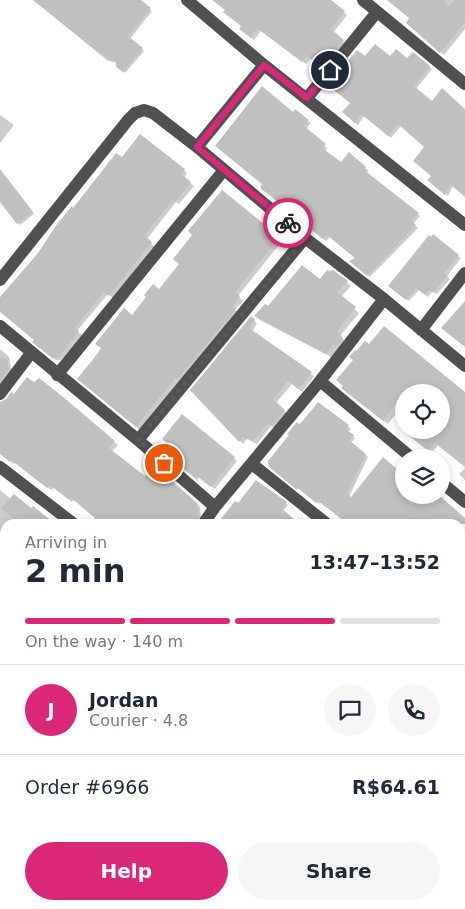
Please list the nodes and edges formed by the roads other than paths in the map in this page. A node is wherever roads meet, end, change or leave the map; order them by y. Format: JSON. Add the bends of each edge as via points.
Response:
{"nodes":[{"id":1,"x":187,"y":0,"type":"edge"},
{"id":2,"x":362,"y":0,"type":"edge"},
{"id":3,"x":377,"y":12,"type":"junction"},
{"id":4,"x":264,"y":65,"type":"junction"},
{"id":5,"x":465,"y":84,"type":"edge"},
{"id":6,"x":307,"y":98,"type":"junction"},
{"id":7,"x":197,"y":147,"type":"junction"},
{"id":8,"x":224,"y":170,"type":"junction"},
{"id":9,"x":465,"y":225,"type":"edge"},
{"id":10,"x":305,"y":238,"type":"junction"},
{"id":11,"x":465,"y":272,"type":"edge"},
{"id":12,"x":0,"y":280,"type":"edge"},
{"id":13,"x":384,"y":299,"type":"junction"},
{"id":14,"x":0,"y":326,"type":"edge"},
{"id":15,"x":421,"y":330,"type":"junction"},
{"id":16,"x":32,"y":353,"type":"junction"},
{"id":17,"x":465,"y":366,"type":"edge"},
{"id":18,"x":57,"y":375,"type":"junction"},
{"id":19,"x":320,"y":381,"type":"junction"},
{"id":20,"x":0,"y":394,"type":"edge"},
{"id":21,"x":138,"y":440,"type":"junction"},
{"id":22,"x":401,"y":449,"type":"edge"},
{"id":23,"x":252,"y":464,"type":"junction"},
{"id":24,"x":0,"y":467,"type":"edge"},
{"id":25,"x":450,"y":490,"type":"edge"},
{"id":26,"x":465,"y":502,"type":"edge"},
{"id":27,"x":215,"y":507,"type":"junction"},
{"id":28,"x":67,"y":519,"type":"edge"},
{"id":29,"x":207,"y":519,"type":"edge"},
{"id":30,"x":320,"y":519,"type":"edge"}],
"edges":[{"from":1,"to":4,"type":"street"},
{"from":2,"to":3,"type":"street"},
{"from":3,"to":5,"type":"street"},
{"from":3,"to":6,"type":"street"},
{"from":4,"to":6,"type":"street"},
{"from":4,"to":7,"type":"street"},
{"from":6,"to":9,"type":"street"},
{"from":7,"to":8,"type":"street"},
{"from":7,"to":12,"type":"street","via":[[153,113],[144,110],[135,113]]},
{"from":8,"to":10,"type":"street"},
{"from":8,"to":18,"type":"street"},
{"from":10,"to":13,"type":"street"},
{"from":10,"to":21,"type":"street"},
{"from":11,"to":15,"type":"street"},
{"from":13,"to":15,"type":"street"},
{"from":13,"to":19,"type":"street"},
{"from":14,"to":16,"type":"street"},
{"from":15,"to":17,"type":"street"},
{"from":16,"to":18,"type":"street"},
{"from":16,"to":20,"type":"street"},
{"from":18,"to":21,"type":"street"},
{"from":19,"to":22,"type":"street"},
{"from":19,"to":23,"type":"street"},
{"from":21,"to":27,"type":"street"},
{"from":23,"to":27,"type":"street"},
{"from":23,"to":30,"type":"street"},
{"from":24,"to":28,"type":"street"},
{"from":25,"to":26,"type":"street"},
{"from":27,"to":29,"type":"street"}]}
